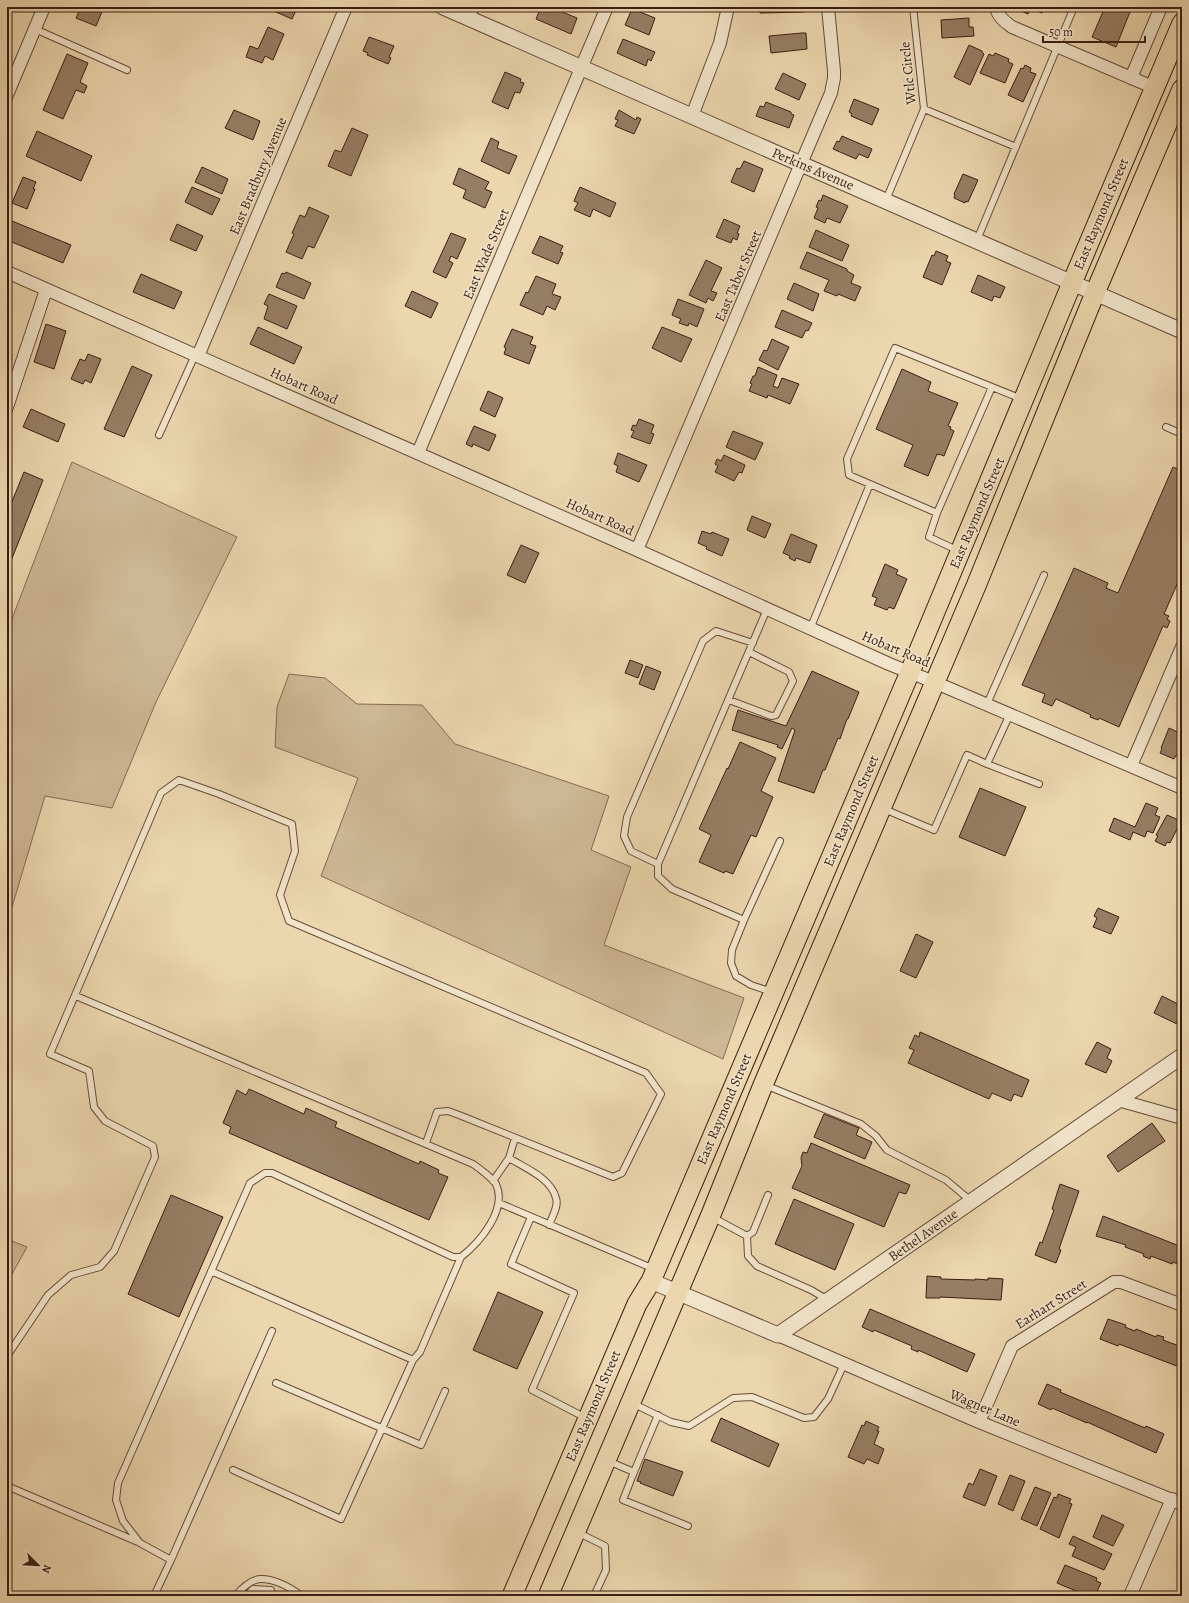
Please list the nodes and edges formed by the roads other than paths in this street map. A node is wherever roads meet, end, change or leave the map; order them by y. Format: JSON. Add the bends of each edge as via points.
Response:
{"nodes":[{"id":1,"x":44,"y":7,"type":"edge"},
{"id":2,"x":346,"y":7,"type":"edge"},
{"id":3,"x":443,"y":7,"type":"edge"},
{"id":4,"x":607,"y":7,"type":"edge"},
{"id":5,"x":728,"y":7,"type":"edge"},
{"id":6,"x":828,"y":7,"type":"edge"},
{"id":7,"x":913,"y":7,"type":"edge"},
{"id":8,"x":996,"y":7,"type":"edge"},
{"id":9,"x":1074,"y":7,"type":"edge"},
{"id":10,"x":1161,"y":7,"type":"edge"},
{"id":11,"x":474,"y":13,"type":"edge"},
{"id":12,"x":1182,"y":23,"type":"edge"},
{"id":13,"x":35,"y":29,"type":"junction"},
{"id":14,"x":1058,"y":47,"type":"junction"},
{"id":15,"x":582,"y":68,"type":"junction"},
{"id":16,"x":127,"y":70,"type":"dead end"},
{"id":17,"x":1131,"y":78,"type":"junction"},
{"id":18,"x":1154,"y":88,"type":"junction"},
{"id":19,"x":1182,"y":89,"type":"edge"},
{"id":20,"x":7,"y":95,"type":"edge"},
{"id":21,"x":924,"y":109,"type":"junction"},
{"id":22,"x":692,"y":116,"type":"junction"},
{"id":23,"x":1016,"y":147,"type":"junction"},
{"id":24,"x":802,"y":164,"type":"junction"},
{"id":25,"x":886,"y":200,"type":"junction"},
{"id":26,"x":976,"y":241,"type":"junction"},
{"id":27,"x":7,"y":272,"type":"edge"},
{"id":28,"x":1072,"y":283,"type":"junction"},
{"id":29,"x":46,"y":290,"type":"junction"},
{"id":30,"x":1095,"y":293,"type":"junction"},
{"id":31,"x":1182,"y":331,"type":"edge"},
{"id":32,"x":196,"y":356,"type":"junction"},
{"id":33,"x":992,"y":387,"type":"junction"},
{"id":34,"x":1024,"y":400,"type":"junction"},
{"id":35,"x":7,"y":406,"type":"edge"},
{"id":36,"x":1166,"y":427,"type":"dead end"},
{"id":37,"x":1182,"y":434,"type":"edge"},
{"id":38,"x":159,"y":435,"type":"dead end"},
{"id":39,"x":418,"y":453,"type":"junction"},
{"id":40,"x":870,"y":484,"type":"junction"},
{"id":41,"x":937,"y":513,"type":"junction"},
{"id":42,"x":637,"y":550,"type":"junction"},
{"id":43,"x":961,"y":552,"type":"junction"},
{"id":44,"x":1044,"y":575,"type":"dead end"},
{"id":45,"x":767,"y":609,"type":"junction"},
{"id":46,"x":810,"y":629,"type":"junction"},
{"id":47,"x":753,"y":643,"type":"junction"},
{"id":48,"x":1182,"y":648,"type":"edge"},
{"id":49,"x":749,"y":652,"type":"junction"},
{"id":50,"x":910,"y":672,"type":"junction"},
{"id":51,"x":1177,"y":672,"type":"edge"},
{"id":52,"x":934,"y":682,"type":"junction"},
{"id":53,"x":728,"y":700,"type":"junction"},
{"id":54,"x":987,"y":704,"type":"junction"},
{"id":55,"x":1010,"y":714,"type":"junction"},
{"id":56,"x":987,"y":764,"type":"junction"},
{"id":57,"x":1131,"y":766,"type":"junction"},
{"id":58,"x":1039,"y":784,"type":"dead end"},
{"id":59,"x":1182,"y":788,"type":"edge"},
{"id":60,"x":880,"y":808,"type":"junction"},
{"id":61,"x":780,"y":841,"type":"dead end"},
{"id":62,"x":658,"y":864,"type":"junction"},
{"id":63,"x":744,"y":920,"type":"junction"},
{"id":64,"x":773,"y":993,"type":"junction"},
{"id":65,"x":76,"y":996,"type":"junction"},
{"id":66,"x":1182,"y":1056,"type":"edge"},
{"id":67,"x":763,"y":1084,"type":"junction"},
{"id":68,"x":1118,"y":1100,"type":"junction"},
{"id":69,"x":1182,"y":1118,"type":"edge"},
{"id":70,"x":515,"y":1138,"type":"junction"},
{"id":71,"x":426,"y":1144,"type":"junction"},
{"id":72,"x":509,"y":1158,"type":"junction"},
{"id":73,"x":493,"y":1181,"type":"junction"},
{"id":74,"x":768,"y":1195,"type":"dead end"},
{"id":75,"x":971,"y":1202,"type":"junction"},
{"id":76,"x":499,"y":1203,"type":"junction"},
{"id":77,"x":531,"y":1217,"type":"junction"},
{"id":78,"x":710,"y":1217,"type":"junction"},
{"id":79,"x":549,"y":1225,"type":"junction"},
{"id":80,"x":747,"y":1236,"type":"junction"},
{"id":81,"x":461,"y":1258,"type":"junction"},
{"id":82,"x":211,"y":1271,"type":"junction"},
{"id":83,"x":653,"y":1275,"type":"junction"},
{"id":84,"x":678,"y":1292,"type":"junction"},
{"id":85,"x":828,"y":1300,"type":"junction"},
{"id":86,"x":1182,"y":1305,"type":"edge"},
{"id":87,"x":272,"y":1331,"type":"dead end"},
{"id":88,"x":778,"y":1335,"type":"junction"},
{"id":89,"x":7,"y":1356,"type":"edge"},
{"id":90,"x":413,"y":1360,"type":"junction"},
{"id":91,"x":844,"y":1364,"type":"junction"},
{"id":92,"x":276,"y":1383,"type":"dead end"},
{"id":93,"x":445,"y":1391,"type":"dead end"},
{"id":94,"x":631,"y":1402,"type":"junction"},
{"id":95,"x":658,"y":1416,"type":"junction"},
{"id":96,"x":588,"y":1419,"type":"junction"},
{"id":97,"x":979,"y":1422,"type":"junction"},
{"id":98,"x":382,"y":1429,"type":"junction"},
{"id":99,"x":606,"y":1461,"type":"junction"},
{"id":100,"x":234,"y":1470,"type":"dead end"},
{"id":101,"x":634,"y":1472,"type":"junction"},
{"id":102,"x":7,"y":1486,"type":"edge"},
{"id":103,"x":1177,"y":1501,"type":"edge"},
{"id":104,"x":688,"y":1526,"type":"dead end"},
{"id":105,"x":576,"y":1531,"type":"junction"},
{"id":106,"x":140,"y":1542,"type":"junction"},
{"id":107,"x":171,"y":1560,"type":"junction"},
{"id":108,"x":154,"y":1596,"type":"edge"},
{"id":109,"x":235,"y":1596,"type":"edge"},
{"id":110,"x":246,"y":1596,"type":"edge"},
{"id":111,"x":273,"y":1596,"type":"edge"},
{"id":112,"x":302,"y":1596,"type":"edge"},
{"id":113,"x":512,"y":1596,"type":"edge"},
{"id":114,"x":548,"y":1596,"type":"edge"},
{"id":115,"x":594,"y":1596,"type":"edge"},
{"id":116,"x":1130,"y":1596,"type":"edge"}],
"edges":[{"from":1,"to":13,"type":"street"},
{"from":2,"to":32,"type":"street","name":"East Bradbury Avenue"},
{"from":3,"to":11,"type":"street","name":"Perkins Avenue"},
{"from":4,"to":15,"type":"street","name":"East Wade Street"},
{"from":5,"to":22,"type":"street","via":[[720,44]]},
{"from":6,"to":24,"type":"street","name":"East Tabor Street","via":[[834,78],[830,97]]},
{"from":7,"to":21,"type":"lane","name":"Wtlc Circle"},
{"from":8,"to":14,"type":"street","via":[[1000,18],[1012,27]]},
{"from":9,"to":14,"type":"lane"},
{"from":10,"to":17,"type":"street"},
{"from":11,"to":15,"type":"street","name":"Perkins Avenue"},
{"from":12,"to":18,"type":"main road","name":"East Raymond Street"},
{"from":13,"to":16,"type":"lane"},
{"from":13,"to":20,"type":"street"},
{"from":14,"to":17,"type":"street"},
{"from":14,"to":23,"type":"lane"},
{"from":15,"to":22,"type":"street","name":"Perkins Avenue"},
{"from":15,"to":39,"type":"street","name":"East Wade Street"},
{"from":17,"to":18,"type":"street"},
{"from":18,"to":28,"type":"main road","name":"East Raymond Street"},
{"from":19,"to":30,"type":"main road","name":"East Raymond Street"},
{"from":21,"to":23,"type":"lane"},
{"from":21,"to":25,"type":"lane","name":"Wtlc Circle"},
{"from":22,"to":24,"type":"street","name":"Perkins Avenue"},
{"from":23,"to":26,"type":"lane"},
{"from":24,"to":25,"type":"street","name":"Perkins Avenue"},
{"from":24,"to":42,"type":"street","name":"East Tabor Street"},
{"from":25,"to":26,"type":"street","name":"Perkins Avenue"},
{"from":26,"to":28,"type":"street","name":"Perkins Avenue"},
{"from":27,"to":29,"type":"street","name":"Hobart Road"},
{"from":28,"to":30,"type":"street","name":"Perkins Avenue"},
{"from":28,"to":34,"type":"main road","name":"East Raymond Street"},
{"from":29,"to":32,"type":"street","name":"Hobart Road"},
{"from":29,"to":35,"type":"street"},
{"from":30,"to":31,"type":"street","name":"Perkins Avenue"},
{"from":30,"to":52,"type":"main road","name":"East Raymond Street","via":[[976,586]]},
{"from":32,"to":38,"type":"lane"},
{"from":32,"to":39,"type":"street","name":"Hobart Road"},
{"from":33,"to":34,"type":"lane"},
{"from":33,"to":40,"type":"lane","via":[[895,348],[847,459],[849,475]]},
{"from":33,"to":41,"type":"lane"},
{"from":34,"to":43,"type":"main road","name":"East Raymond Street"},
{"from":36,"to":37,"type":"lane"},
{"from":39,"to":42,"type":"street","name":"Hobart Road"},
{"from":40,"to":41,"type":"lane"},
{"from":40,"to":46,"type":"lane"},
{"from":41,"to":43,"type":"lane","via":[[929,537]]},
{"from":42,"to":45,"type":"street","name":"Hobart Road"},
{"from":43,"to":50,"type":"main road","name":"East Raymond Street"},
{"from":44,"to":54,"type":"lane"},
{"from":45,"to":46,"type":"street","name":"Hobart Road"},
{"from":45,"to":47,"type":"lane"},
{"from":46,"to":50,"type":"street","name":"Hobart Road"},
{"from":47,"to":49,"type":"lane"},
{"from":47,"to":62,"type":"lane","via":[[716,632],[703,641],[627,817],[624,836],[631,851]]},
{"from":48,"to":51,"type":"street"},
{"from":49,"to":53,"type":"lane"},
{"from":49,"to":53,"type":"lane","via":[[789,672],[793,681],[776,715],[771,716]]},
{"from":50,"to":52,"type":"street","name":"Hobart Road"},
{"from":50,"to":64,"type":"main road","name":"East Raymond Street"},
{"from":51,"to":57,"type":"street"},
{"from":52,"to":54,"type":"street","name":"Hobart Road"},
{"from":52,"to":60,"type":"main road","name":"East Raymond Street"},
{"from":53,"to":62,"type":"lane"},
{"from":54,"to":55,"type":"street","name":"Hobart Road"},
{"from":55,"to":56,"type":"lane"},
{"from":55,"to":57,"type":"street","name":"Hobart Road"},
{"from":56,"to":58,"type":"lane"},
{"from":56,"to":60,"type":"lane","via":[[967,755],[934,830]]},
{"from":57,"to":59,"type":"street","name":"Hobart Road"},
{"from":60,"to":67,"type":"main road","name":"East Raymond Street"},
{"from":61,"to":63,"type":"lane"},
{"from":62,"to":63,"type":"lane","via":[[658,876],[672,889]]},
{"from":63,"to":64,"type":"lane","via":[[732,950],[731,963],[736,976]]},
{"from":64,"to":83,"type":"main road","name":"East Raymond Street"},
{"from":65,"to":70,"type":"lane","via":[[162,794],[179,780],[292,824],[295,851],[280,895],[289,921],[646,1073],[661,1094],[622,1173],[612,1177]]},
{"from":65,"to":71,"type":"lane"},
{"from":65,"to":89,"type":"lane","via":[[50,1054],[89,1071],[94,1107],[105,1122],[153,1146],[155,1157],[114,1251],[100,1267],[71,1275],[48,1295]]},
{"from":66,"to":68,"type":"street","name":"Bethel Avenue"},
{"from":67,"to":75,"type":"lane","via":[[861,1124],[876,1136],[887,1150],[946,1180]]},
{"from":67,"to":78,"type":"main road","name":"East Raymond Street"},
{"from":68,"to":69,"type":"street"},
{"from":68,"to":75,"type":"street","name":"Bethel Avenue"},
{"from":70,"to":71,"type":"lane","via":[[448,1111],[438,1112]]},
{"from":70,"to":72,"type":"lane"},
{"from":71,"to":73,"type":"lane","via":[[473,1164]]},
{"from":72,"to":73,"type":"lane"},
{"from":72,"to":79,"type":"lane","via":[[542,1178],[551,1187],[557,1199]]},
{"from":73,"to":76,"type":"lane","via":[[496,1184]]},
{"from":74,"to":80,"type":"lane","via":[[754,1232]]},
{"from":75,"to":85,"type":"street","name":"Bethel Avenue"},
{"from":76,"to":77,"type":"lane"},
{"from":76,"to":81,"type":"lane","via":[[487,1230]]},
{"from":77,"to":79,"type":"lane"},
{"from":77,"to":96,"type":"lane","via":[[511,1264],[574,1293],[532,1390]]},
{"from":78,"to":80,"type":"lane"},
{"from":78,"to":84,"type":"main road","name":"East Raymond Street"},
{"from":79,"to":83,"type":"lane"},
{"from":80,"to":85,"type":"lane","via":[[748,1256],[756,1266]]},
{"from":81,"to":82,"type":"lane","via":[[453,1257],[265,1172],[250,1182]]},
{"from":81,"to":90,"type":"lane","via":[[420,1352]]},
{"from":82,"to":90,"type":"lane"},
{"from":82,"to":106,"type":"lane","via":[[118,1483],[116,1500],[123,1522]]},
{"from":83,"to":84,"type":"street"},
{"from":83,"to":96,"type":"main road","name":"East Raymond Street","via":[[637,1304]]},
{"from":84,"to":88,"type":"street"},
{"from":84,"to":94,"type":"main road","name":"East Raymond Street"},
{"from":85,"to":88,"type":"street","name":"Bethel Avenue"},
{"from":86,"to":97,"type":"street","name":"Earhart Street","via":[[1121,1282],[1114,1282],[1012,1346]]},
{"from":87,"to":107,"type":"lane"},
{"from":88,"to":91,"type":"street","name":"Wagner Lane"},
{"from":90,"to":98,"type":"lane"},
{"from":91,"to":95,"type":"lane","via":[[828,1399],[814,1417],[804,1418],[752,1397],[733,1398],[689,1426]]},
{"from":91,"to":97,"type":"street","name":"Wagner Lane"},
{"from":92,"to":98,"type":"lane"},
{"from":93,"to":98,"type":"lane","via":[[421,1446]]},
{"from":94,"to":95,"type":"lane"},
{"from":94,"to":99,"type":"main road","name":"East Raymond Street"},
{"from":95,"to":101,"type":"lane"},
{"from":96,"to":113,"type":"main road","name":"East Raymond Street"},
{"from":97,"to":103,"type":"street","name":"Wagner Lane"},
{"from":98,"to":100,"type":"lane","via":[[341,1519]]},
{"from":99,"to":101,"type":"lane"},
{"from":99,"to":105,"type":"main road","name":"East Raymond Street"},
{"from":101,"to":104,"type":"lane","via":[[623,1500]]},
{"from":102,"to":106,"type":"lane"},
{"from":103,"to":116,"type":"street"},
{"from":105,"to":114,"type":"main road","name":"East Raymond Street"},
{"from":105,"to":115,"type":"lane","via":[[605,1546],[606,1570]]},
{"from":106,"to":107,"type":"lane"},
{"from":107,"to":108,"type":"lane"},
{"from":109,"to":112,"type":"lane","via":[[245,1585],[260,1579],[288,1586]]},
{"from":110,"to":111,"type":"lane","via":[[253,1589],[271,1590]]}]}
